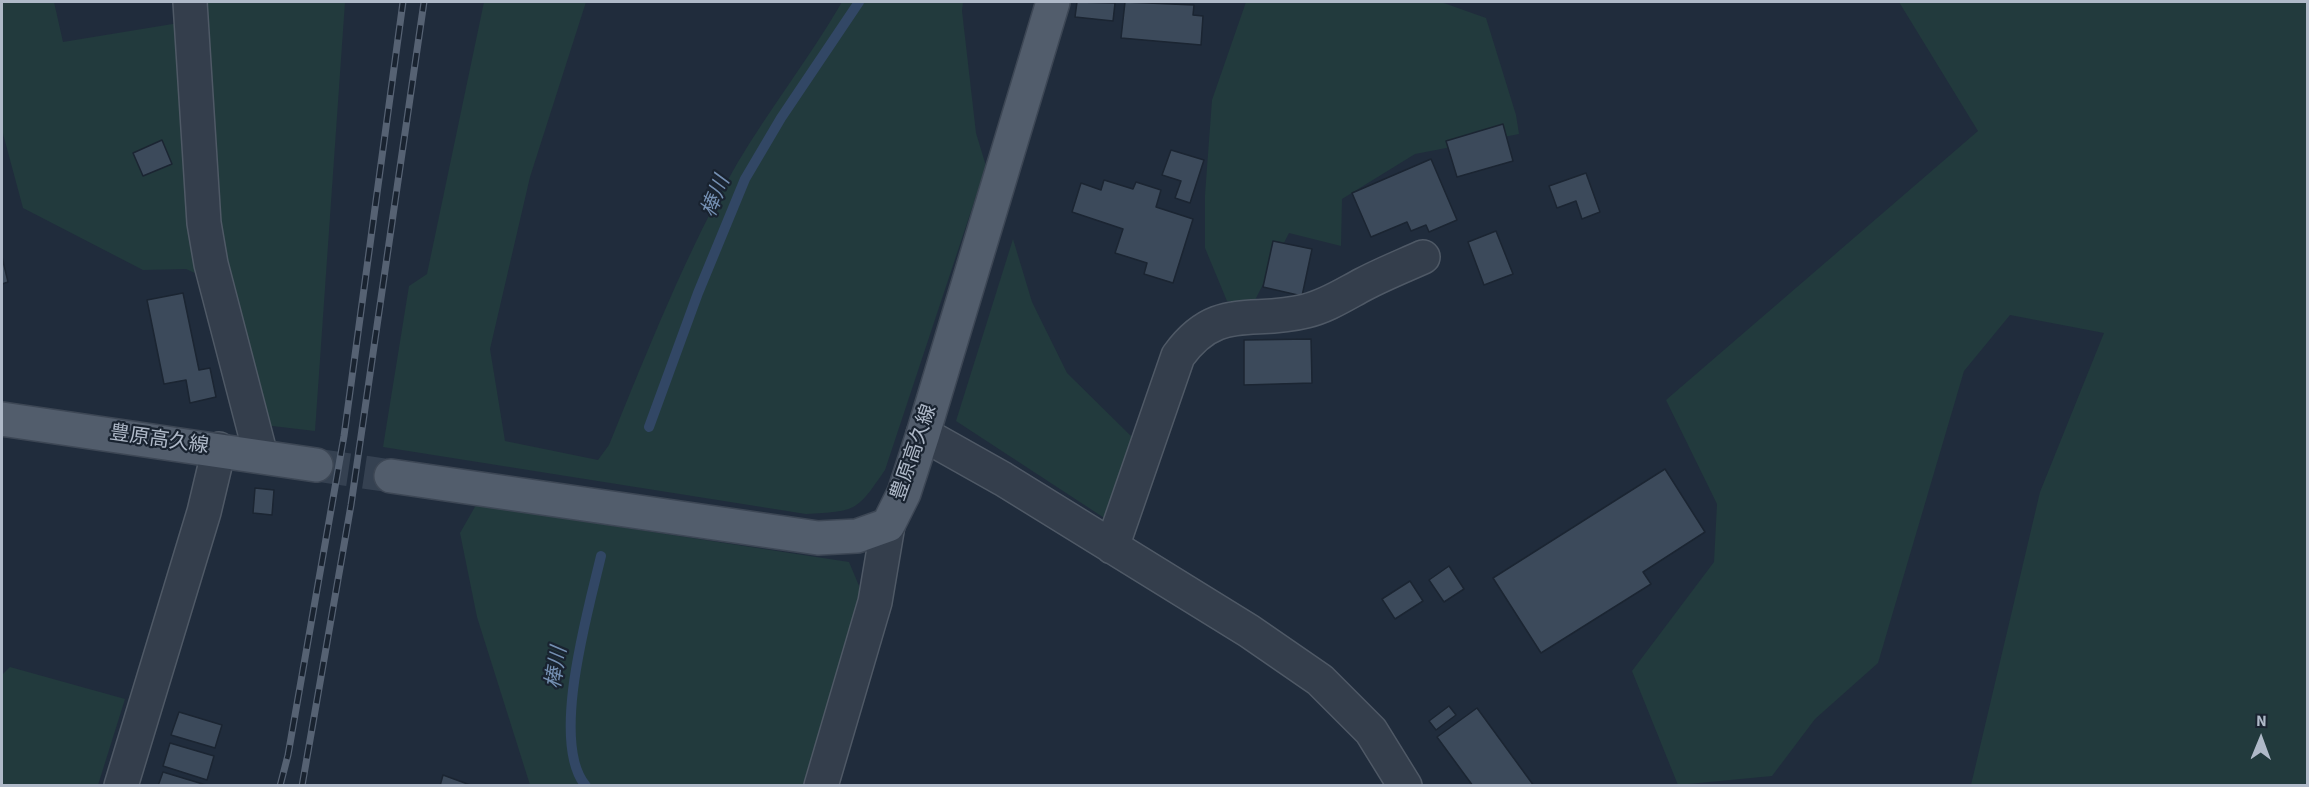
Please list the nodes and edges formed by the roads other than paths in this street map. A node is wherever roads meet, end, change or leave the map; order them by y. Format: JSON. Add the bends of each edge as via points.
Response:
{"nodes":[{"id":1,"x":190,"y":2,"type":"edge"},
{"id":2,"x":1053,"y":2,"type":"edge"},
{"id":3,"x":1422,"y":257,"type":"dead end"},
{"id":4,"x":2,"y":419,"type":"edge"},
{"id":5,"x":923,"y":434,"type":"junction"},
{"id":6,"x":219,"y":449,"type":"junction"},
{"id":7,"x":261,"y":456,"type":"junction"},
{"id":8,"x":316,"y":465,"type":"tunnel mouth"},
{"id":9,"x":391,"y":476,"type":"tunnel mouth"},
{"id":10,"x":888,"y":525,"type":"junction"},
{"id":11,"x":1112,"y":547,"type":"junction"},
{"id":12,"x":121,"y":786,"type":"edge"},
{"id":13,"x":821,"y":786,"type":"edge"},
{"id":14,"x":1405,"y":786,"type":"edge"}],
"edges":[{"from":1,"to":7,"type":"street","via":[[204,223]]},
{"from":2,"to":5,"type":"main road","name":"豊原高久線"},
{"from":3,"to":11,"type":"street","via":[[1330,303],[1305,311],[1229,319],[1210,324],[1191,338],[1178,356]]},
{"from":4,"to":6,"type":"main road","name":"豊原高久線"},
{"from":5,"to":10,"type":"main road","name":"豊原高久線","via":[[904,493]]},
{"from":5,"to":11,"type":"street"},
{"from":6,"to":7,"type":"main road","name":"豊原高久線"},
{"from":6,"to":12,"type":"street","via":[[204,512]]},
{"from":7,"to":8,"type":"main road","name":"豊原高久線"},
{"from":9,"to":10,"type":"main road","name":"豊原高久線","via":[[818,538],[857,536]]},
{"from":10,"to":13,"type":"street","via":[[875,602]]},
{"from":11,"to":14,"type":"street","via":[[1249,631],[1320,680],[1371,731]]}]}
